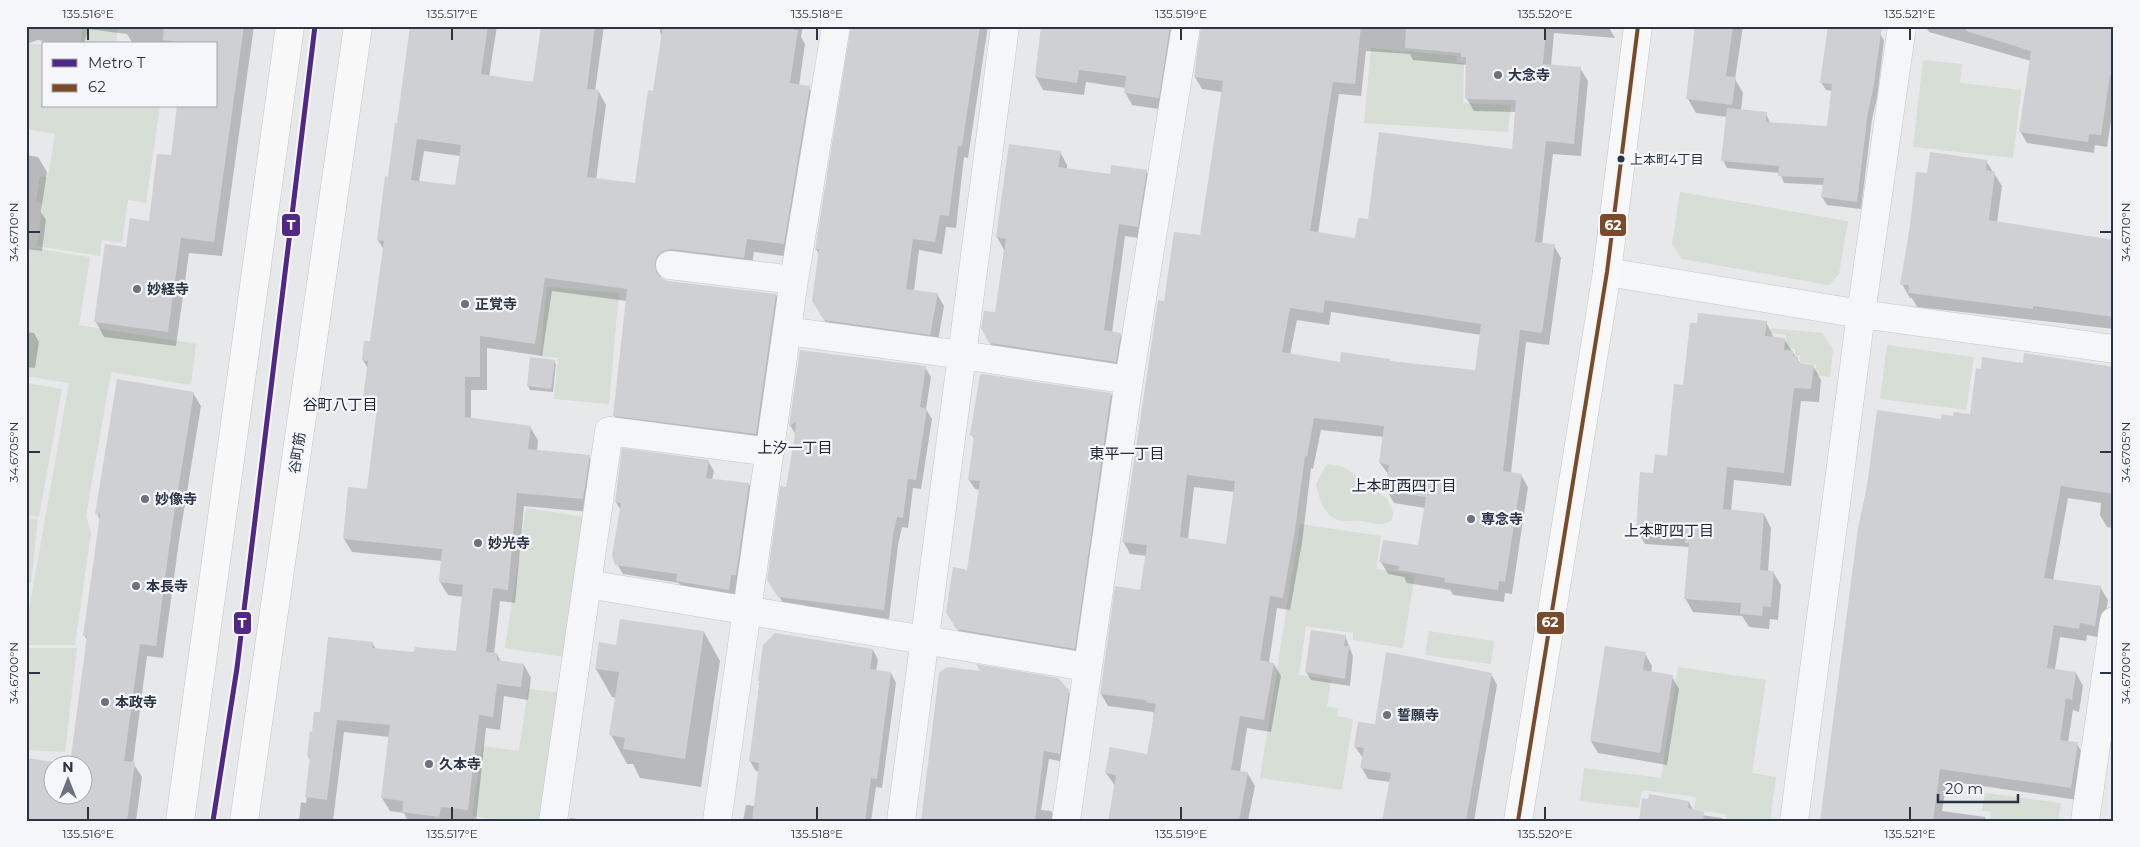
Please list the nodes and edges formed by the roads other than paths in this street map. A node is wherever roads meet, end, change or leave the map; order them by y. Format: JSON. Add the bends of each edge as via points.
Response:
{"nodes":[{"id":1,"x":290,"y":26,"type":"edge"},
{"id":2,"x":358,"y":26,"type":"edge"},
{"id":3,"x":836,"y":26,"type":"edge"},
{"id":4,"x":1006,"y":26,"type":"edge"},
{"id":5,"x":1186,"y":26,"type":"edge"},
{"id":6,"x":1638,"y":26,"type":"edge"},
{"id":7,"x":1902,"y":26,"type":"edge"},
{"id":8,"x":670,"y":265,"type":"dead end"},
{"id":9,"x":1607,"y":272,"type":"junction"},
{"id":10,"x":794,"y":280,"type":"junction"},
{"id":11,"x":1861,"y":314,"type":"junction"},
{"id":12,"x":787,"y":331,"type":"junction"},
{"id":13,"x":2114,"y":349,"type":"edge"},
{"id":14,"x":962,"y":355,"type":"junction"},
{"id":15,"x":1128,"y":380,"type":"junction"},
{"id":16,"x":770,"y":452,"type":"junction"},
{"id":17,"x":587,"y":584,"type":"junction"},
{"id":18,"x":747,"y":609,"type":"junction"},
{"id":19,"x":2114,"y":621,"type":"edge"},
{"id":20,"x":925,"y":639,"type":"junction"},
{"id":21,"x":1087,"y":667,"type":"junction"},
{"id":22,"x":180,"y":821,"type":"edge"},
{"id":23,"x":244,"y":821,"type":"edge"},
{"id":24,"x":553,"y":821,"type":"edge"},
{"id":25,"x":718,"y":821,"type":"edge"},
{"id":26,"x":901,"y":821,"type":"edge"},
{"id":27,"x":1066,"y":821,"type":"edge"},
{"id":28,"x":1518,"y":821,"type":"edge"},
{"id":29,"x":1794,"y":821,"type":"edge"},
{"id":30,"x":2085,"y":821,"type":"edge"}],
"edges":[{"from":1,"to":22,"type":"main road"},
{"from":2,"to":23,"type":"main road","name":"谷町筋"},
{"from":3,"to":10,"type":"street"},
{"from":4,"to":14,"type":"street"},
{"from":5,"to":15,"type":"street"},
{"from":6,"to":9,"type":"main road"},
{"from":7,"to":11,"type":"street"},
{"from":8,"to":10,"type":"street"},
{"from":9,"to":11,"type":"street"},
{"from":9,"to":28,"type":"main road"},
{"from":10,"to":12,"type":"street"},
{"from":11,"to":13,"type":"street"},
{"from":11,"to":29,"type":"street"},
{"from":12,"to":14,"type":"street"},
{"from":12,"to":16,"type":"street"},
{"from":14,"to":15,"type":"street"},
{"from":14,"to":20,"type":"street"},
{"from":15,"to":21,"type":"street"},
{"from":16,"to":17,"type":"street","via":[[609,431]]},
{"from":16,"to":18,"type":"street"},
{"from":17,"to":18,"type":"street"},
{"from":17,"to":24,"type":"street"},
{"from":18,"to":20,"type":"street"},
{"from":18,"to":25,"type":"street"},
{"from":19,"to":30,"type":"street"},
{"from":20,"to":21,"type":"street"},
{"from":20,"to":26,"type":"street"},
{"from":21,"to":27,"type":"street"}]}
